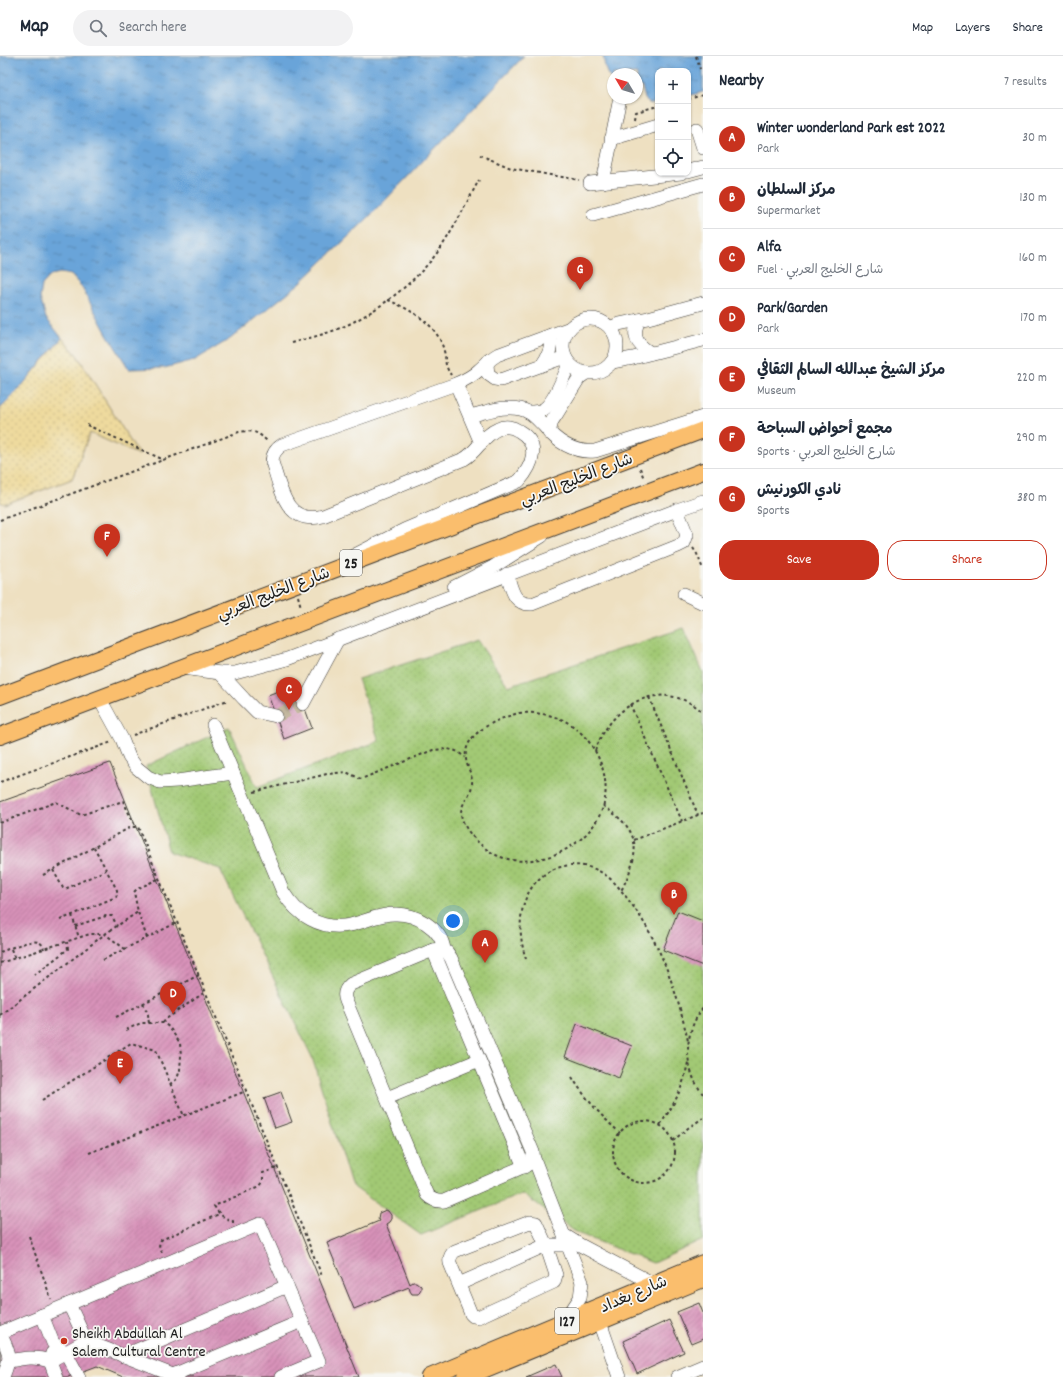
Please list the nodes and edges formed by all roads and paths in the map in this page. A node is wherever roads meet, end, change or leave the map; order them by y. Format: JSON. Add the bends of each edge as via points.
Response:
{"nodes":[{"id":1,"x":696,"y":56,"type":"edge"},
{"id":2,"x":700,"y":70,"type":"dead end"},
{"id":3,"x":703,"y":95,"type":"edge"},
{"id":4,"x":691,"y":98,"type":"edge"},
{"id":5,"x":619,"y":104,"type":"edge"},
{"id":6,"x":655,"y":107,"type":"edge"},
{"id":7,"x":655,"y":127,"type":"edge"},
{"id":8,"x":697,"y":129,"type":"dead end"},
{"id":9,"x":634,"y":132,"type":"junction"},
{"id":10,"x":611,"y":139,"type":"junction"},
{"id":11,"x":703,"y":148,"type":"edge"},
{"id":12,"x":480,"y":155,"type":"dead end"},
{"id":13,"x":703,"y":168,"type":"edge"},
{"id":14,"x":691,"y":171,"type":"edge"},
{"id":15,"x":655,"y":176,"type":"edge"},
{"id":16,"x":479,"y":180,"type":"dead end"},
{"id":17,"x":597,"y":182,"type":"junction"},
{"id":18,"x":703,"y":184,"type":"edge"},
{"id":19,"x":593,"y":215,"type":"dead end"},
{"id":20,"x":388,"y":300,"type":"junction"},
{"id":21,"x":703,"y":302,"type":"edge"},
{"id":22,"x":639,"y":320,"type":"junction"},
{"id":23,"x":570,"y":328,"type":"junction"},
{"id":24,"x":610,"y":328,"type":"junction"},
{"id":25,"x":551,"y":335,"type":"junction"},
{"id":26,"x":703,"y":340,"type":"edge"},
{"id":27,"x":291,"y":343,"type":"dead end"},
{"id":28,"x":652,"y":353,"type":"junction"},
{"id":29,"x":489,"y":360,"type":"junction"},
{"id":30,"x":567,"y":360,"type":"junction"},
{"id":31,"x":612,"y":362,"type":"junction"},
{"id":32,"x":542,"y":365,"type":"junction"},
{"id":33,"x":586,"y":373,"type":"junction"},
{"id":34,"x":456,"y":384,"type":"junction"},
{"id":35,"x":528,"y":412,"type":"junction"},
{"id":36,"x":470,"y":416,"type":"junction"},
{"id":37,"x":703,"y":417,"type":"edge"},
{"id":38,"x":87,"y":425,"type":"dead end"},
{"id":39,"x":703,"y":430,"type":"edge"},
{"id":40,"x":549,"y":433,"type":"junction"},
{"id":41,"x":481,"y":443,"type":"junction"},
{"id":42,"x":276,"y":450,"type":"junction"},
{"id":43,"x":636,"y":456,"type":"junction"},
{"id":44,"x":164,"y":460,"type":"junction"},
{"id":45,"x":703,"y":471,"type":"edge"},
{"id":46,"x":648,"y":492,"type":"junction"},
{"id":47,"x":703,"y":501,"type":"edge"},
{"id":48,"x":677,"y":510,"type":"junction"},
{"id":49,"x":0,"y":520,"type":"edge"},
{"id":50,"x":565,"y":522,"type":"junction"},
{"id":51,"x":686,"y":539,"type":"junction"},
{"id":52,"x":703,"y":569,"type":"edge"},
{"id":53,"x":507,"y":574,"type":"junction"},
{"id":54,"x":314,"y":577,"type":"junction"},
{"id":55,"x":294,"y":584,"type":"junction"},
{"id":56,"x":684,"y":594,"type":"dead end"},
{"id":57,"x":703,"y":603,"type":"edge"},
{"id":58,"x":390,"y":619,"type":"junction"},
{"id":59,"x":305,"y":620,"type":"junction"},
{"id":60,"x":338,"y":639,"type":"junction"},
{"id":61,"x":183,"y":668,"type":"junction"},
{"id":62,"x":220,"y":674,"type":"junction"},
{"id":63,"x":0,"y":696,"type":"edge"},
{"id":64,"x":649,"y":697,"type":"junction"},
{"id":65,"x":100,"y":698,"type":"junction"},
{"id":66,"x":303,"y":704,"type":"tunnel mouth"},
{"id":67,"x":630,"y":704,"type":"junction"},
{"id":68,"x":703,"y":712,"type":"edge"},
{"id":69,"x":276,"y":716,"type":"tunnel mouth"},
{"id":70,"x":213,"y":725,"type":"dead end"},
{"id":71,"x":0,"y":736,"type":"edge"},
{"id":72,"x":596,"y":751,"type":"junction"},
{"id":73,"x":465,"y":757,"type":"junction"},
{"id":74,"x":233,"y":773,"type":"junction"},
{"id":75,"x":250,"y":793,"type":"dead end"},
{"id":76,"x":603,"y":806,"type":"junction"},
{"id":77,"x":703,"y":813,"type":"edge"},
{"id":78,"x":698,"y":815,"type":"junction"},
{"id":79,"x":682,"y":821,"type":"junction"},
{"id":80,"x":0,"y":823,"type":"edge"},
{"id":81,"x":135,"y":826,"type":"junction"},
{"id":82,"x":634,"y":840,"type":"junction"},
{"id":83,"x":94,"y":847,"type":"junction"},
{"id":84,"x":53,"y":870,"type":"junction"},
{"id":85,"x":106,"y":870,"type":"junction"},
{"id":86,"x":43,"y":875,"type":"dead end"},
{"id":87,"x":160,"y":878,"type":"junction"},
{"id":88,"x":622,"y":890,"type":"junction"},
{"id":89,"x":138,"y":912,"type":"junction"},
{"id":90,"x":72,"y":915,"type":"junction"},
{"id":91,"x":60,"y":920,"type":"dead end"},
{"id":92,"x":178,"y":922,"type":"junction"},
{"id":93,"x":75,"y":926,"type":"junction"},
{"id":94,"x":117,"y":926,"type":"junction"},
{"id":95,"x":105,"y":934,"type":"junction"},
{"id":96,"x":79,"y":938,"type":"junction"},
{"id":97,"x":147,"y":938,"type":"junction"},
{"id":98,"x":67,"y":942,"type":"junction"},
{"id":99,"x":10,"y":949,"type":"junction"},
{"id":100,"x":44,"y":949,"type":"junction"},
{"id":101,"x":125,"y":949,"type":"junction"},
{"id":102,"x":438,"y":950,"type":"junction"},
{"id":103,"x":0,"y":952,"type":"edge"},
{"id":104,"x":15,"y":959,"type":"junction"},
{"id":105,"x":526,"y":959,"type":"dead end"},
{"id":106,"x":103,"y":960,"type":"dead end"},
{"id":107,"x":0,"y":963,"type":"edge"},
{"id":108,"x":34,"y":975,"type":"dead end"},
{"id":109,"x":199,"y":975,"type":"junction"},
{"id":110,"x":206,"y":992,"type":"junction"},
{"id":111,"x":143,"y":1003,"type":"junction"},
{"id":112,"x":703,"y":1008,"type":"edge"},
{"id":113,"x":0,"y":1015,"type":"edge"},
{"id":114,"x":116,"y":1017,"type":"dead end"},
{"id":115,"x":163,"y":1023,"type":"junction"},
{"id":116,"x":149,"y":1024,"type":"junction"},
{"id":117,"x":126,"y":1030,"type":"dead end"},
{"id":118,"x":688,"y":1041,"type":"junction"},
{"id":119,"x":479,"y":1060,"type":"junction"},
{"id":120,"x":688,"y":1061,"type":"junction"},
{"id":121,"x":572,"y":1077,"type":"dead end"},
{"id":122,"x":170,"y":1084,"type":"junction"},
{"id":123,"x":246,"y":1091,"type":"junction"},
{"id":124,"x":703,"y":1094,"type":"edge"},
{"id":125,"x":386,"y":1098,"type":"junction"},
{"id":126,"x":42,"y":1100,"type":"dead end"},
{"id":127,"x":184,"y":1116,"type":"junction"},
{"id":128,"x":703,"y":1118,"type":"edge"},
{"id":129,"x":659,"y":1125,"type":"junction"},
{"id":130,"x":620,"y":1133,"type":"junction"},
{"id":131,"x":673,"y":1141,"type":"junction"},
{"id":132,"x":89,"y":1154,"type":"dead end"},
{"id":133,"x":533,"y":1156,"type":"junction"},
{"id":134,"x":524,"y":1167,"type":"junction"},
{"id":135,"x":277,"y":1168,"type":"junction"},
{"id":136,"x":219,"y":1214,"type":"junction"},
{"id":137,"x":237,"y":1233,"type":"junction"},
{"id":138,"x":29,"y":1236,"type":"dead end"},
{"id":139,"x":566,"y":1240,"type":"junction"},
{"id":140,"x":546,"y":1245,"type":"junction"},
{"id":141,"x":166,"y":1263,"type":"junction"},
{"id":142,"x":703,"y":1263,"type":"edge"},
{"id":143,"x":322,"y":1276,"type":"dead end"},
{"id":144,"x":703,"y":1279,"type":"edge"},
{"id":145,"x":458,"y":1284,"type":"junction"},
{"id":146,"x":654,"y":1284,"type":"junction"},
{"id":147,"x":287,"y":1286,"type":"junction"},
{"id":148,"x":69,"y":1304,"type":"junction"},
{"id":149,"x":55,"y":1310,"type":"junction"},
{"id":150,"x":42,"y":1315,"type":"junction"},
{"id":151,"x":302,"y":1320,"type":"junction"},
{"id":152,"x":564,"y":1322,"type":"junction"},
{"id":153,"x":600,"y":1322,"type":"junction"},
{"id":154,"x":0,"y":1333,"type":"edge"},
{"id":155,"x":86,"y":1341,"type":"junction"},
{"id":156,"x":53,"y":1343,"type":"junction"},
{"id":157,"x":66,"y":1353,"type":"junction"},
{"id":158,"x":123,"y":1356,"type":"junction"},
{"id":159,"x":10,"y":1361,"type":"junction"},
{"id":160,"x":50,"y":1361,"type":"junction"},
{"id":161,"x":703,"y":1366,"type":"edge"},
{"id":162,"x":176,"y":1376,"type":"edge"},
{"id":163,"x":3,"y":1377,"type":"edge"},
{"id":164,"x":56,"y":1377,"type":"edge"},
{"id":165,"x":79,"y":1377,"type":"edge"},
{"id":166,"x":280,"y":1377,"type":"edge"},
{"id":167,"x":430,"y":1377,"type":"edge"},
{"id":168,"x":466,"y":1377,"type":"edge"},
{"id":169,"x":618,"y":1377,"type":"edge"},
{"id":170,"x":677,"y":1377,"type":"edge"}],
"edges":[{"from":1,"to":2,"type":"path"},
{"from":3,"to":4,"type":"path"},
{"from":5,"to":10,"type":"street"},
{"from":6,"to":9,"type":"path","via":[[636,112]]},
{"from":7,"to":9,"type":"street"},
{"from":8,"to":11,"type":"street"},
{"from":9,"to":10,"type":"street"},
{"from":10,"to":17,"type":"street"},
{"from":12,"to":17,"type":"path","via":[[511,168]]},
{"from":13,"to":14,"type":"street"},
{"from":15,"to":17,"type":"street"},
{"from":16,"to":20,"type":"path","via":[[442,246],[418,275]]},
{"from":18,"to":19,"type":"street"},
{"from":20,"to":27,"type":"path","via":[[354,321],[322,335]]},
{"from":20,"to":34,"type":"path","via":[[418,315],[438,334],[444,351],[445,366]]},
{"from":21,"to":22,"type":"street"},
{"from":22,"to":24,"type":"street"},
{"from":22,"to":28,"type":"street","via":[[635,331],[637,341]]},
{"from":23,"to":24,"type":"street","via":[[585,320],[594,320]]},
{"from":23,"to":25,"type":"street"},
{"from":23,"to":30,"type":"street","via":[[563,342]]},
{"from":24,"to":31,"type":"street","via":[[617,349]]},
{"from":25,"to":29,"type":"street","via":[[497,354]]},
{"from":25,"to":32,"type":"street","via":[[551,347]]},
{"from":26,"to":28,"type":"street"},
{"from":28,"to":31,"type":"street"},
{"from":29,"to":32,"type":"street","via":[[487,369],[491,377],[500,380]]},
{"from":29,"to":34,"type":"street","via":[[472,376]]},
{"from":30,"to":32,"type":"street"},
{"from":30,"to":33,"type":"street","via":[[580,372]]},
{"from":30,"to":35,"type":"street","via":[[565,375],[549,404],[540,411]]},
{"from":31,"to":33,"type":"street","via":[[600,371]]},
{"from":33,"to":40,"type":"street","via":[[579,378],[552,420]]},
{"from":34,"to":36,"type":"street"},
{"from":34,"to":42,"type":"street","via":[[282,445]]},
{"from":35,"to":36,"type":"street","via":[[517,408],[505,408]]},
{"from":35,"to":40,"type":"street"},
{"from":36,"to":41,"type":"street"},
{"from":37,"to":40,"type":"street","via":[[590,451],[571,448]]},
{"from":38,"to":44,"type":"path"},
{"from":39,"to":43,"type":"main road","name":"شارع الخليج العربي","number":"25"},
{"from":41,"to":42,"type":"street","via":[[464,459],[314,518],[300,516],[287,504],[272,462]]},
{"from":41,"to":54,"type":"street","via":[[493,432],[509,427],[522,433],[531,443],[531,464],[519,481],[404,530]]},
{"from":42,"to":44,"type":"path","via":[[260,434],[250,431],[239,432]]},
{"from":43,"to":46,"type":"path"},
{"from":43,"to":54,"type":"main road","name":"شارع الخليج العربي","number":"25"},
{"from":44,"to":49,"type":"path"},
{"from":45,"to":46,"type":"main road","number":"25"},
{"from":46,"to":50,"type":"main road","number":"25"},
{"from":47,"to":48,"type":"street"},
{"from":48,"to":51,"type":"street","via":[[687,535]]},
{"from":48,"to":53,"type":"street"},
{"from":50,"to":58,"type":"street","via":[[493,567]]},
{"from":50,"to":59,"type":"main road","number":"25"},
{"from":51,"to":52,"type":"path","via":[[697,554]]},
{"from":51,"to":53,"type":"street","via":[[678,546],[532,604],[524,604],[514,596]]},
{"from":53,"to":58,"type":"street"},
{"from":54,"to":55,"type":"main road","name":"شارع الخليج العربي","number":"25"},
{"from":55,"to":59,"type":"path"},
{"from":55,"to":63,"type":"main road","name":"شارع الخليج العربي","number":"25"},
{"from":56,"to":57,"type":"street"},
{"from":58,"to":60,"type":"street"},
{"from":59,"to":61,"type":"main road","number":"25"},
{"from":60,"to":62,"type":"street","via":[[287,659],[236,673]]},
{"from":60,"to":66,"type":"street"},
{"from":61,"to":62,"type":"street"},
{"from":61,"to":65,"type":"main road","number":"25"},
{"from":62,"to":69,"type":"street","via":[[257,712]]},
{"from":64,"to":67,"type":"path"},
{"from":64,"to":68,"type":"path","via":[[659,695],[679,698]]},
{"from":64,"to":78,"type":"path"},
{"from":65,"to":71,"type":"main road","number":"25"},
{"from":65,"to":74,"type":"street","via":[[122,738],[129,757],[148,777],[160,782]]},
{"from":67,"to":72,"type":"path","via":[[608,724]]},
{"from":67,"to":79,"type":"path"},
{"from":70,"to":74,"type":"street"},
{"from":72,"to":73,"type":"path","via":[[581,733],[568,723],[552,716],[530,713],[508,716],[487,726],[470,741]]},
{"from":72,"to":76,"type":"path","via":[[605,784]]},
{"from":73,"to":75,"type":"path","via":[[448,749],[433,750],[361,779],[346,772],[327,774]]},
{"from":73,"to":76,"type":"path","via":[[472,780],[470,792],[462,809],[463,824],[485,848],[506,858],[530,861],[564,851],[584,836]]},
{"from":74,"to":102,"type":"street","via":[[283,892],[299,912],[310,920],[336,926],[384,915],[404,915],[432,928],[440,936],[443,943]]},
{"from":76,"to":82,"type":"path","via":[[621,819]]},
{"from":77,"to":78,"type":"path"},
{"from":78,"to":79,"type":"path"},
{"from":79,"to":82,"type":"path"},
{"from":80,"to":81,"type":"path","via":[[56,802],[81,815],[123,801]]},
{"from":81,"to":83,"type":"path"},
{"from":81,"to":87,"type":"path","via":[[140,830]]},
{"from":82,"to":88,"type":"path","via":[[634,858]]},
{"from":83,"to":84,"type":"path"},
{"from":83,"to":85,"type":"path"},
{"from":84,"to":85,"type":"path","via":[[66,889]]},
{"from":84,"to":86,"type":"path"},
{"from":85,"to":90,"type":"path","via":[[117,890],[116,897]]},
{"from":87,"to":89,"type":"path","via":[[134,892]]},
{"from":87,"to":92,"type":"path"},
{"from":88,"to":105,"type":"path","via":[[602,872],[586,866],[564,866],[551,870],[530,890],[522,908],[521,939]]},
{"from":88,"to":118,"type":"path","via":[[646,926],[664,961],[679,1002]]},
{"from":89,"to":94,"type":"path"},
{"from":89,"to":97,"type":"path"},
{"from":90,"to":91,"type":"path"},
{"from":90,"to":93,"type":"path"},
{"from":92,"to":97,"type":"path"},
{"from":92,"to":109,"type":"path"},
{"from":93,"to":94,"type":"path","via":[[112,916]]},
{"from":93,"to":96,"type":"path"},
{"from":94,"to":95,"type":"path"},
{"from":95,"to":96,"type":"path","via":[[90,934]]},
{"from":95,"to":101,"type":"path"},
{"from":95,"to":113,"type":"path"},
{"from":96,"to":98,"type":"path"},
{"from":97,"to":101,"type":"path"},
{"from":98,"to":100,"type":"path"},
{"from":98,"to":108,"type":"path","via":[[68,949]]},
{"from":99,"to":100,"type":"path","via":[[32,941],[42,944]]},
{"from":99,"to":103,"type":"path"},
{"from":99,"to":104,"type":"path"},
{"from":100,"to":104,"type":"path"},
{"from":101,"to":106,"type":"path"},
{"from":102,"to":119,"type":"street"},
{"from":102,"to":125,"type":"street","via":[[351,984],[345,992],[346,1001]]},
{"from":102,"to":133,"type":"street","via":[[450,955]]},
{"from":104,"to":107,"type":"path"},
{"from":109,"to":110,"type":"path"},
{"from":109,"to":111,"type":"path"},
{"from":110,"to":115,"type":"path"},
{"from":110,"to":123,"type":"path"},
{"from":111,"to":114,"type":"path"},
{"from":111,"to":116,"type":"path"},
{"from":112,"to":118,"type":"path","via":[[694,1022]]},
{"from":115,"to":116,"type":"path"},
{"from":115,"to":122,"type":"path","via":[[180,1043],[180,1070],[177,1079]]},
{"from":116,"to":117,"type":"path","via":[[141,1024]]},
{"from":118,"to":120,"type":"path"},
{"from":119,"to":125,"type":"street"},
{"from":119,"to":134,"type":"street"},
{"from":120,"to":124,"type":"path","via":[[694,1081]]},
{"from":120,"to":129,"type":"path","via":[[679,1094]]},
{"from":121,"to":130,"type":"path","via":[[598,1113]]},
{"from":122,"to":126,"type":"path","via":[[156,1050],[131,1043]]},
{"from":122,"to":127,"type":"path"},
{"from":123,"to":127,"type":"path"},
{"from":123,"to":135,"type":"path"},
{"from":125,"to":134,"type":"street","via":[[427,1195],[435,1201],[444,1201]]},
{"from":127,"to":132,"type":"path"},
{"from":128,"to":131,"type":"path"},
{"from":129,"to":130,"type":"path","via":[[638,1122]]},
{"from":129,"to":131,"type":"path"},
{"from":130,"to":131,"type":"path","via":[[614,1146],[614,1160],[626,1177],[639,1183],[660,1178],[670,1168],[675,1155]]},
{"from":133,"to":134,"type":"street","via":[[530,1163]]},
{"from":133,"to":139,"type":"street"},
{"from":135,"to":136,"type":"path","via":[[263,1173],[263,1182],[260,1186],[214,1206]]},
{"from":135,"to":143,"type":"path"},
{"from":136,"to":137,"type":"path","via":[[233,1221]]},
{"from":136,"to":141,"type":"path","via":[[162,1240],[159,1247]]},
{"from":137,"to":141,"type":"street"},
{"from":137,"to":147,"type":"street","via":[[260,1224]]},
{"from":138,"to":149,"type":"path"},
{"from":139,"to":140,"type":"street"},
{"from":139,"to":146,"type":"street"},
{"from":139,"to":152,"type":"street","via":[[582,1282],[582,1291]]},
{"from":140,"to":145,"type":"street"},
{"from":140,"to":145,"type":"street","via":[[536,1224],[530,1222],[455,1251],[449,1259]]},
{"from":140,"to":145,"type":"street","via":[[556,1275],[554,1282],[478,1317],[471,1314]]},
{"from":141,"to":148,"type":"street"},
{"from":142,"to":146,"type":"main road","name":"شارع بغداد","number":"127"},
{"from":144,"to":153,"type":"main road","name":"شارع بغداد","number":"127"},
{"from":146,"to":152,"type":"main road","name":"شارع بغداد","number":"127"},
{"from":147,"to":151,"type":"street"},
{"from":147,"to":158,"type":"street"},
{"from":148,"to":149,"type":"street"},
{"from":148,"to":155,"type":"street"},
{"from":149,"to":150,"type":"street"},
{"from":150,"to":154,"type":"street"},
{"from":150,"to":156,"type":"street"},
{"from":151,"to":162,"type":"street"},
{"from":151,"to":166,"type":"street","via":[[319,1361]]},
{"from":152,"to":167,"type":"main road","name":"شارع بغداد","number":"127"},
{"from":153,"to":168,"type":"main road","name":"شارع بغداد","number":"127"},
{"from":153,"to":169,"type":"street"},
{"from":154,"to":159,"type":"street"},
{"from":155,"to":157,"type":"street"},
{"from":155,"to":158,"type":"street"},
{"from":156,"to":157,"type":"street"},
{"from":156,"to":160,"type":"street"},
{"from":157,"to":160,"type":"street"},
{"from":157,"to":165,"type":"street"},
{"from":158,"to":162,"type":"street"},
{"from":159,"to":160,"type":"street","via":[[30,1357]]},
{"from":159,"to":163,"type":"street"},
{"from":160,"to":164,"type":"street"},
{"from":161,"to":170,"type":"street"}]}
